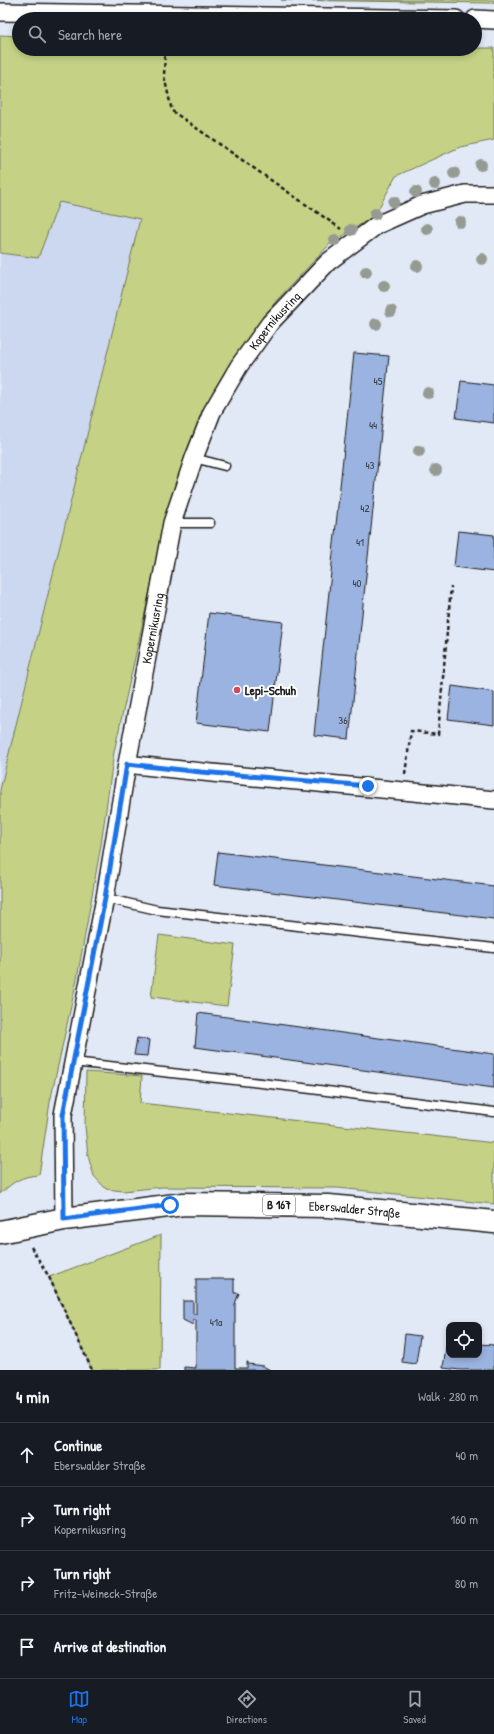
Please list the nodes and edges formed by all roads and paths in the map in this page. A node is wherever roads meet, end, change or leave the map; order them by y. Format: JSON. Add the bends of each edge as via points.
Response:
{"nodes":[{"id":1,"x":22,"y":6,"type":"edge"},
{"id":2,"x":0,"y":12,"type":"edge"},
{"id":3,"x":222,"y":12,"type":"edge"},
{"id":4,"x":482,"y":19,"type":"edge"},
{"id":5,"x":494,"y":20,"type":"edge"},
{"id":6,"x":165,"y":56,"type":"edge"},
{"id":7,"x":494,"y":194,"type":"edge"},
{"id":8,"x":356,"y":241,"type":"junction"},
{"id":9,"x":194,"y":458,"type":"junction"},
{"id":10,"x":225,"y":466,"type":"dead end"},
{"id":11,"x":172,"y":523,"type":"junction"},
{"id":12,"x":210,"y":523,"type":"dead end"},
{"id":13,"x":451,"y":587,"type":"dead end"},
{"id":14,"x":127,"y":764,"type":"junction"},
{"id":15,"x":403,"y":790,"type":"junction"},
{"id":16,"x":494,"y":800,"type":"edge"},
{"id":17,"x":105,"y":898,"type":"junction"},
{"id":18,"x":494,"y":948,"type":"edge"},
{"id":19,"x":73,"y":1062,"type":"junction"},
{"id":20,"x":494,"y":1112,"type":"edge"},
{"id":21,"x":64,"y":1219,"type":"junction"},
{"id":22,"x":494,"y":1222,"type":"edge"},
{"id":23,"x":10,"y":1230,"type":"edge"},
{"id":24,"x":92,"y":1370,"type":"edge"}],
"edges":[{"from":1,"to":2,"type":"street"},
{"from":1,"to":3,"type":"street"},
{"from":4,"to":5,"type":"street"},
{"from":6,"to":8,"type":"path","via":[[164,76],[172,111],[262,175],[320,212]]},
{"from":7,"to":8,"type":"street","name":"Kopernikusring","via":[[465,194],[422,205],[377,225]]},
{"from":8,"to":9,"type":"street","name":"Kopernikusring","via":[[328,262],[270,323],[239,366],[212,412]]},
{"from":9,"to":10,"type":"lane"},
{"from":9,"to":11,"type":"street","name":"Kopernikusring"},
{"from":11,"to":12,"type":"lane"},
{"from":11,"to":14,"type":"street","name":"Kopernikusring"},
{"from":13,"to":15,"type":"path","via":[[438,734],[411,731]]},
{"from":14,"to":15,"type":"street"},
{"from":14,"to":17,"type":"street","name":"Kopernikusring"},
{"from":15,"to":16,"type":"street"},
{"from":17,"to":18,"type":"lane","via":[[157,910]]},
{"from":17,"to":19,"type":"street","name":"Kopernikusring"},
{"from":19,"to":20,"type":"lane"},
{"from":19,"to":21,"type":"street","name":"Kopernikusring","via":[[63,1115]]},
{"from":21,"to":22,"type":"main road","name":"Eberswalder Straße","number":"B 167","via":[[170,1205],[199,1204],[329,1206]]},
{"from":21,"to":23,"type":"main road","name":"Eberswalder Straße","number":"B 167"},
{"from":23,"to":24,"type":"path","via":[[50,1277]]}]}
